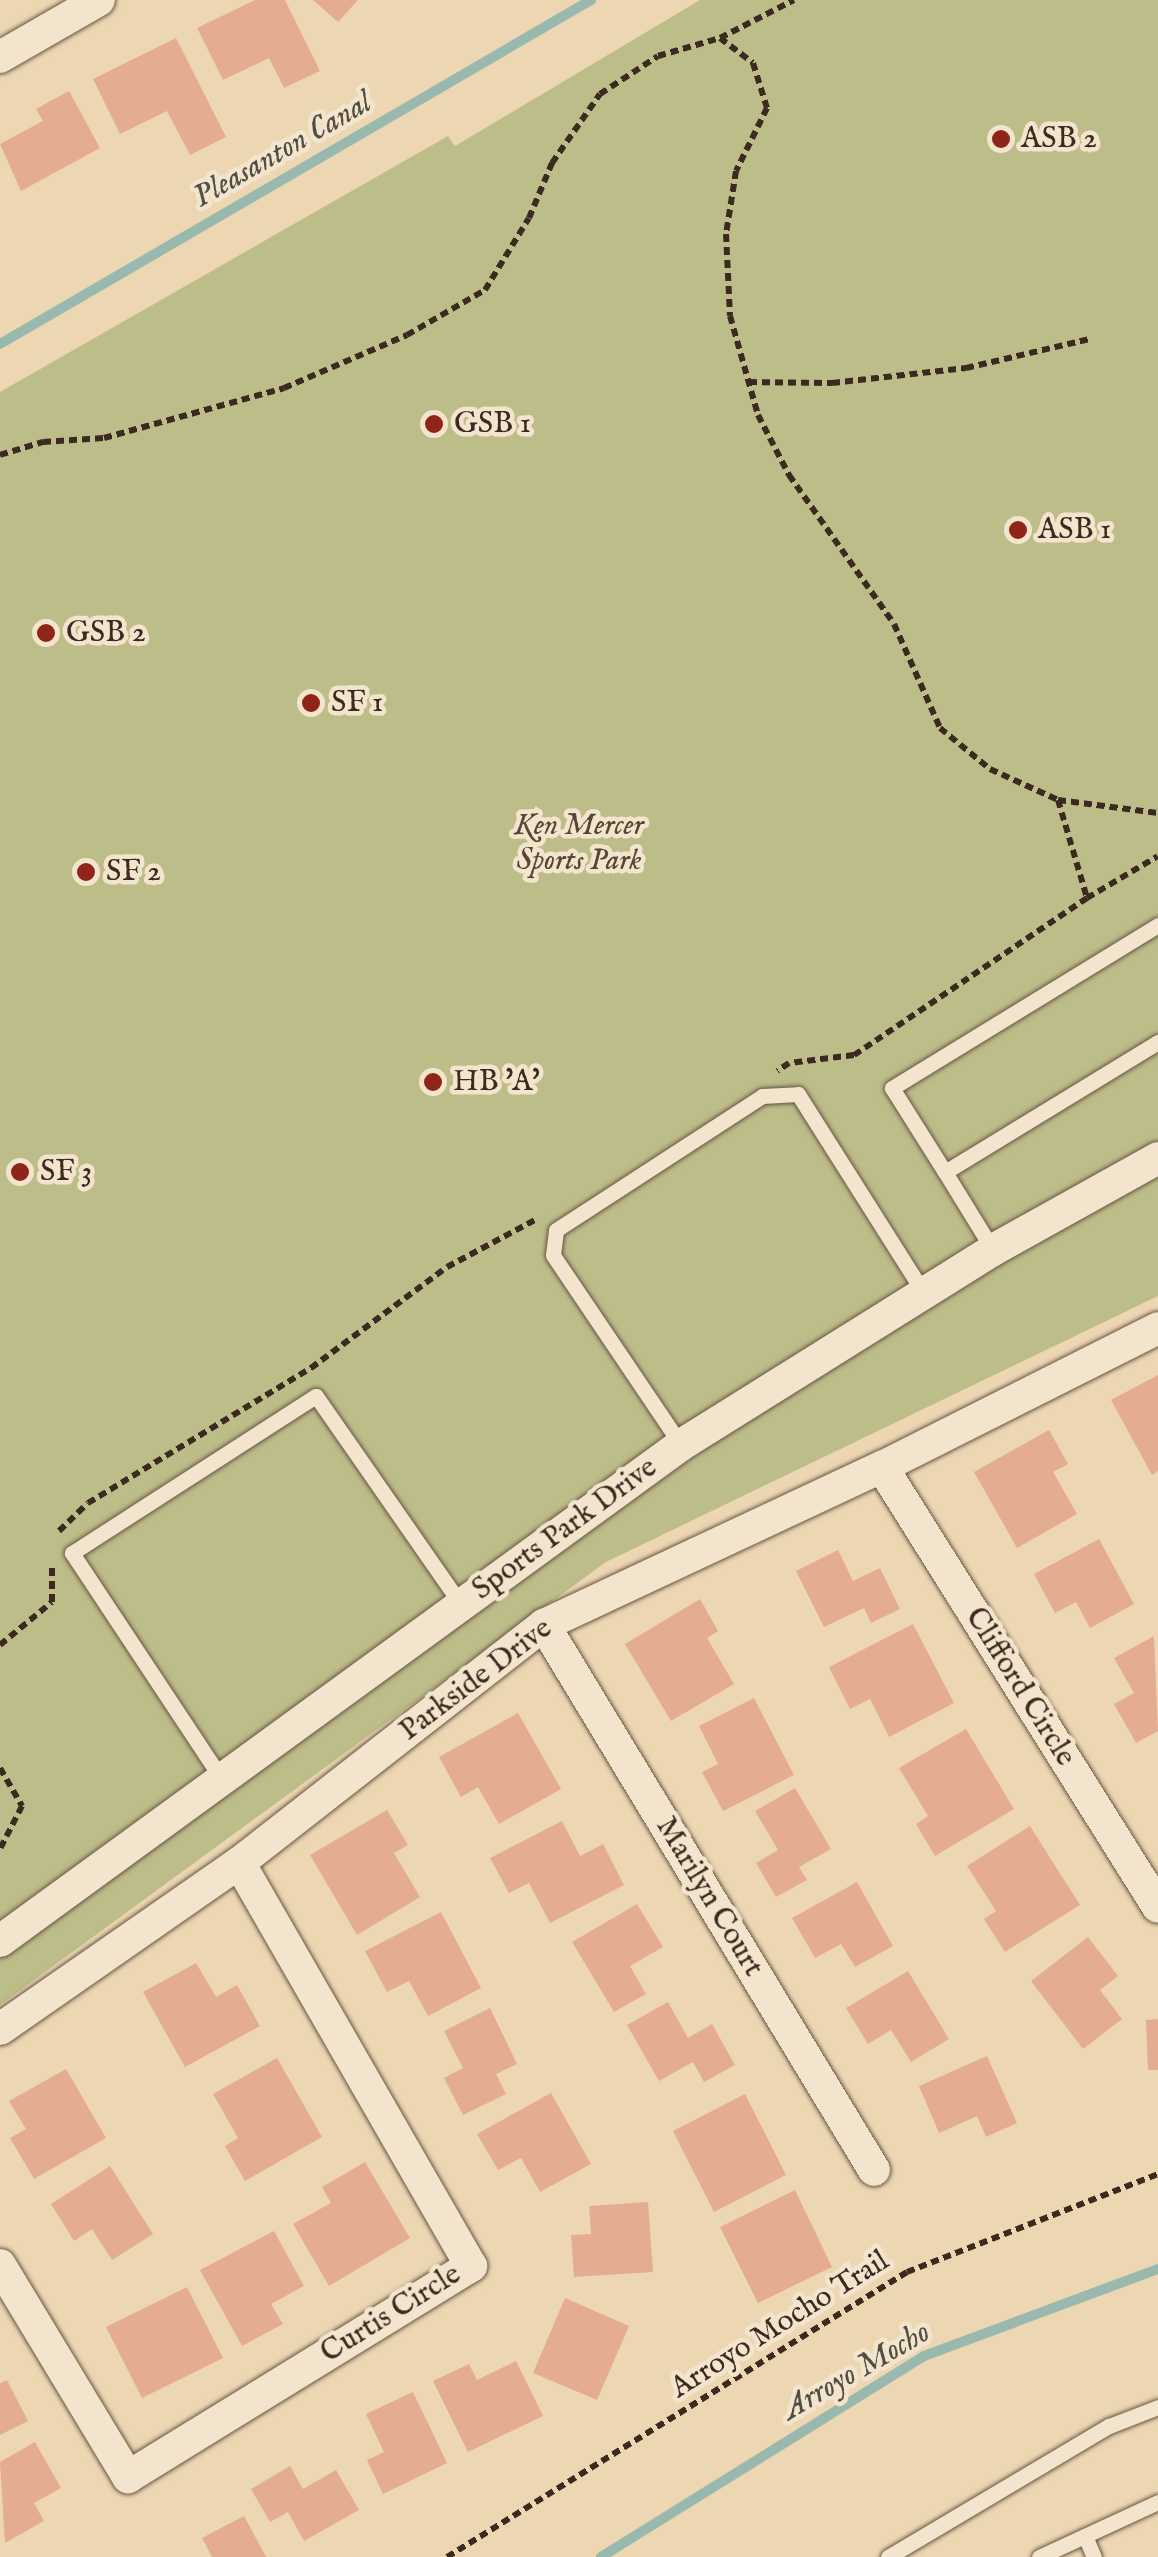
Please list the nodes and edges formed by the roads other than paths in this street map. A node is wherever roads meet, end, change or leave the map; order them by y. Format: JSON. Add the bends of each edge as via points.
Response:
{"nodes":[{"id":1,"x":98,"y":0,"type":"edge"},
{"id":2,"x":0,"y":57,"type":"edge"},
{"id":3,"x":1158,"y":925,"type":"edge"},
{"id":4,"x":1158,"y":1042,"type":"edge"},
{"id":5,"x":1158,"y":1158,"type":"edge"},
{"id":6,"x":945,"y":1172,"type":"junction"},
{"id":7,"x":993,"y":1250,"type":"junction"},
{"id":8,"x":924,"y":1293,"type":"junction"},
{"id":9,"x":1158,"y":1328,"type":"edge"},
{"id":10,"x":681,"y":1445,"type":"junction"},
{"id":11,"x":882,"y":1467,"type":"junction"},
{"id":12,"x":461,"y":1604,"type":"junction"},
{"id":13,"x":544,"y":1625,"type":"junction"},
{"id":14,"x":221,"y":1778,"type":"junction"},
{"id":15,"x":239,"y":1863,"type":"junction"},
{"id":16,"x":1158,"y":1908,"type":"edge"},
{"id":17,"x":0,"y":1941,"type":"edge"},
{"id":18,"x":0,"y":2029,"type":"edge"},
{"id":19,"x":874,"y":2170,"type":"dead end"},
{"id":20,"x":0,"y":2265,"type":"edge"},
{"id":21,"x":1158,"y":2407,"type":"edge"},
{"id":22,"x":1158,"y":2502,"type":"edge"},
{"id":23,"x":1084,"y":2536,"type":"junction"},
{"id":24,"x":888,"y":2557,"type":"edge"},
{"id":25,"x":1039,"y":2557,"type":"edge"},
{"id":26,"x":1094,"y":2557,"type":"edge"}],
"edges":[{"from":1,"to":2,"type":"street"},
{"from":3,"to":6,"type":"lane","via":[[892,1088]]},
{"from":4,"to":6,"type":"lane"},
{"from":5,"to":7,"type":"street","name":"Sports Park Drive"},
{"from":6,"to":7,"type":"lane"},
{"from":7,"to":8,"type":"street","name":"Sports Park Drive"},
{"from":8,"to":10,"type":"street","name":"Sports Park Drive"},
{"from":8,"to":10,"type":"lane","via":[[798,1094],[762,1096],[556,1230],[552,1255]]},
{"from":9,"to":11,"type":"street","name":"Parkside Drive"},
{"from":10,"to":12,"type":"street","name":"Sports Park Drive"},
{"from":11,"to":13,"type":"street","name":"Parkside Drive"},
{"from":11,"to":16,"type":"street","name":"Clifford Circle"},
{"from":12,"to":14,"type":"street","name":"Sports Park Drive"},
{"from":12,"to":14,"type":"lane","via":[[316,1396],[72,1554]]},
{"from":13,"to":15,"type":"street","name":"Parkside Drive"},
{"from":13,"to":19,"type":"street","name":"Marilyn Court"},
{"from":14,"to":17,"type":"street","name":"Sports Park Drive"},
{"from":15,"to":18,"type":"street","name":"Parkside Drive"},
{"from":15,"to":20,"type":"street","name":"Curtis Circle","via":[[470,2266],[128,2476]]},
{"from":21,"to":24,"type":"lane","via":[[1109,2426]]},
{"from":22,"to":23,"type":"lane"},
{"from":23,"to":25,"type":"lane"},
{"from":23,"to":26,"type":"lane"}]}
